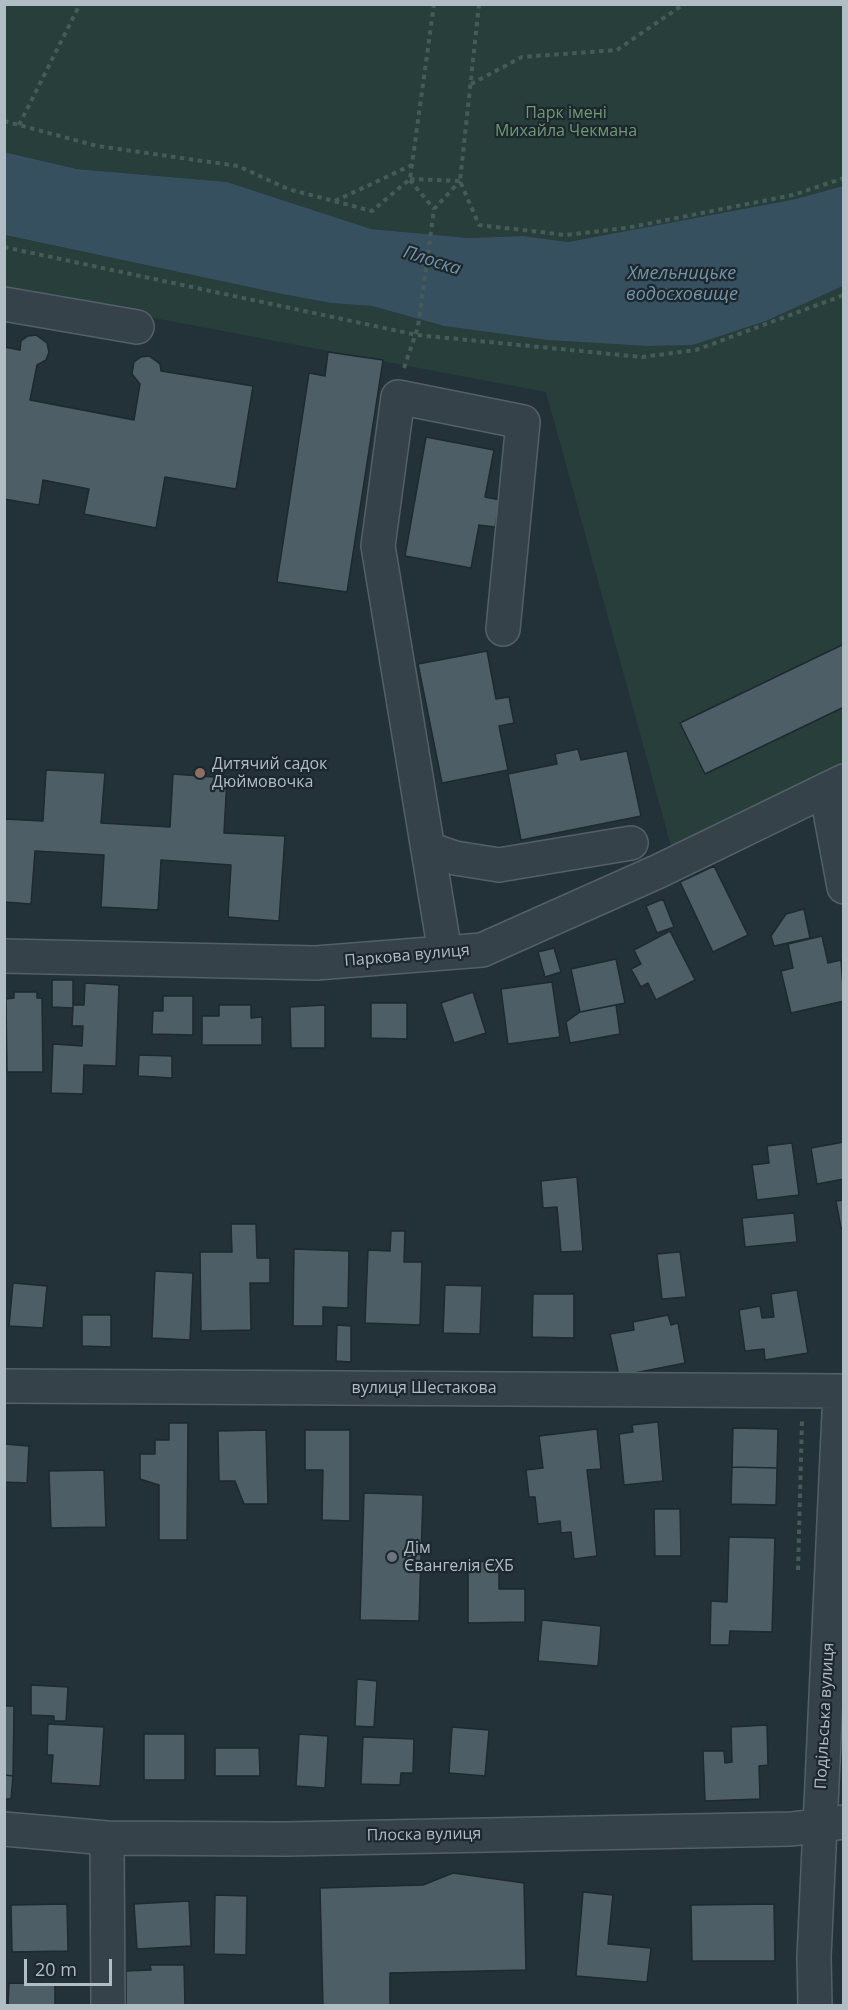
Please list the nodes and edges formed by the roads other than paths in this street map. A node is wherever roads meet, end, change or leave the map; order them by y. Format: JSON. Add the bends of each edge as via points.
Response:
{"nodes":[{"id":1,"x":4,"y":303,"type":"edge"},
{"id":2,"x":137,"y":327,"type":"dead end"},
{"id":3,"x":503,"y":629,"type":"dead end"},
{"id":4,"x":835,"y":785,"type":"edge"},
{"id":5,"x":631,"y":843,"type":"dead end"},
{"id":6,"x":429,"y":849,"type":"junction"},
{"id":7,"x":843,"y":887,"type":"edge"},
{"id":8,"x":445,"y":953,"type":"junction"},
{"id":9,"x":4,"y":956,"type":"edge"},
{"id":10,"x":4,"y":1386,"type":"edge"},
{"id":11,"x":842,"y":1391,"type":"edge"},
{"id":12,"x":832,"y":1823,"type":"edge"},
{"id":13,"x":4,"y":1828,"type":"edge"},
{"id":14,"x":107,"y":1838,"type":"junction"},
{"id":15,"x":108,"y":2006,"type":"edge"},
{"id":16,"x":815,"y":2006,"type":"edge"}],
"edges":[{"from":1,"to":2,"type":"street"},
{"from":3,"to":6,"type":"street","via":[[523,422],[398,397],[378,546]]},
{"from":4,"to":7,"type":"street"},
{"from":4,"to":8,"type":"street","name":"Паркова вулиця","via":[[659,871],[482,950]]},
{"from":5,"to":6,"type":"street","via":[[499,865]]},
{"from":6,"to":8,"type":"street"},
{"from":8,"to":9,"type":"street","name":"Паркова вулиця","via":[[316,963]]},
{"from":10,"to":11,"type":"street","name":"вулиця Шестакова"},
{"from":11,"to":12,"type":"street","name":"Подільська вулиця"},
{"from":12,"to":14,"type":"street","name":"Плоска вулиця","via":[[792,1829],[286,1839]]},
{"from":12,"to":16,"type":"street","name":"Подільська вулиця"},
{"from":13,"to":14,"type":"street","name":"Плоска вулиця"},
{"from":14,"to":15,"type":"street"}]}
